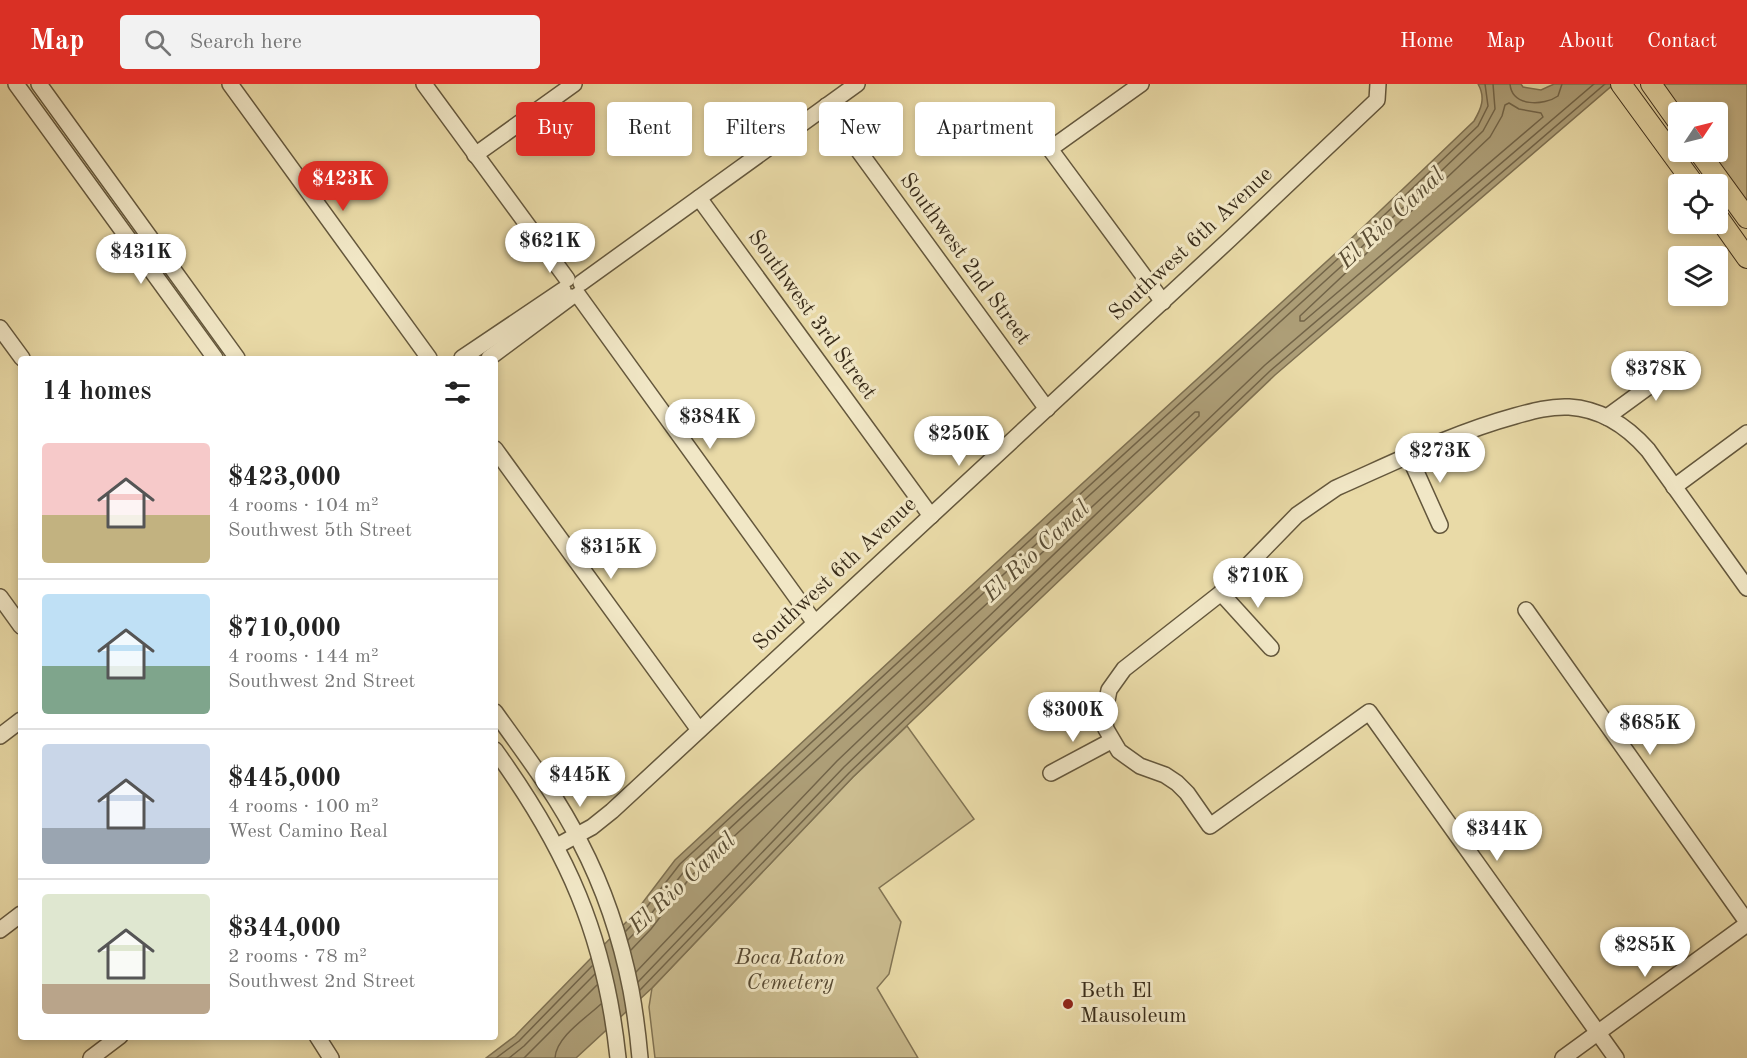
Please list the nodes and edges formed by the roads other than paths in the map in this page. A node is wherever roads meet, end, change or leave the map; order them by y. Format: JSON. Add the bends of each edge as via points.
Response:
{"nodes":[{"id":1,"x":16,"y":84,"type":"edge"},
{"id":2,"x":39,"y":84,"type":"edge"},
{"id":3,"x":230,"y":84,"type":"edge"},
{"id":4,"x":424,"y":84,"type":"edge"},
{"id":5,"x":574,"y":84,"type":"edge"},
{"id":6,"x":857,"y":84,"type":"edge"},
{"id":7,"x":1141,"y":84,"type":"edge"},
{"id":8,"x":1378,"y":84,"type":"edge"},
{"id":9,"x":1621,"y":84,"type":"edge"},
{"id":10,"x":1655,"y":89,"type":"edge"},
{"id":11,"x":832,"y":102,"type":"edge"},
{"id":12,"x":1668,"y":108,"type":"edge"},
{"id":13,"x":819,"y":111,"type":"edge"},
{"id":14,"x":475,"y":155,"type":"junction"},
{"id":15,"x":862,"y":156,"type":"edge"},
{"id":16,"x":1706,"y":162,"type":"edge"},
{"id":17,"x":1687,"y":174,"type":"edge"},
{"id":18,"x":109,"y":180,"type":"junction"},
{"id":19,"x":94,"y":192,"type":"junction"},
{"id":20,"x":699,"y":198,"type":"junction"},
{"id":21,"x":1747,"y":218,"type":"edge"},
{"id":22,"x":1728,"y":231,"type":"edge"},
{"id":23,"x":1747,"y":258,"type":"edge"},
{"id":24,"x":572,"y":289,"type":"junction"},
{"id":25,"x":1163,"y":302,"type":"junction"},
{"id":26,"x":0,"y":328,"type":"edge"},
{"id":27,"x":21,"y":356,"type":"edge"},
{"id":28,"x":214,"y":356,"type":"edge"},
{"id":29,"x":236,"y":356,"type":"edge"},
{"id":30,"x":428,"y":356,"type":"edge"},
{"id":31,"x":465,"y":356,"type":"edge"},
{"id":32,"x":491,"y":356,"type":"edge"},
{"id":33,"x":1685,"y":360,"type":"dead end"},
{"id":34,"x":1047,"y":409,"type":"junction"},
{"id":35,"x":1607,"y":417,"type":"junction"},
{"id":36,"x":1747,"y":433,"type":"edge"},
{"id":37,"x":498,"y":453,"type":"edge"},
{"id":38,"x":1409,"y":456,"type":"junction"},
{"id":39,"x":1674,"y":487,"type":"junction"},
{"id":40,"x":931,"y":516,"type":"junction"},
{"id":41,"x":1440,"y":525,"type":"dead end"},
{"id":42,"x":1747,"y":588,"type":"edge"},
{"id":43,"x":1221,"y":593,"type":"junction"},
{"id":44,"x":0,"y":597,"type":"edge"},
{"id":45,"x":1526,"y":610,"type":"dead end"},
{"id":46,"x":18,"y":622,"type":"edge"},
{"id":47,"x":815,"y":623,"type":"junction"},
{"id":48,"x":1271,"y":648,"type":"dead end"},
{"id":49,"x":498,"y":716,"type":"edge"},
{"id":50,"x":18,"y":722,"type":"edge"},
{"id":51,"x":699,"y":730,"type":"junction"},
{"id":52,"x":0,"y":736,"type":"edge"},
{"id":53,"x":1111,"y":741,"type":"junction"},
{"id":54,"x":498,"y":754,"type":"edge"},
{"id":55,"x":1051,"y":773,"type":"dead end"},
{"id":56,"x":577,"y":836,"type":"junction"},
{"id":57,"x":557,"y":846,"type":"junction"},
{"id":58,"x":18,"y":916,"type":"edge"},
{"id":59,"x":588,"y":918,"type":"junction"},
{"id":60,"x":1747,"y":923,"type":"edge"},
{"id":61,"x":615,"y":929,"type":"junction"},
{"id":62,"x":0,"y":930,"type":"edge"},
{"id":63,"x":1598,"y":1033,"type":"junction"},
{"id":64,"x":115,"y":1040,"type":"edge"},
{"id":65,"x":320,"y":1040,"type":"edge"},
{"id":66,"x":91,"y":1058,"type":"edge"},
{"id":67,"x":331,"y":1058,"type":"edge"},
{"id":68,"x":618,"y":1058,"type":"edge"},
{"id":69,"x":640,"y":1058,"type":"edge"},
{"id":70,"x":1563,"y":1058,"type":"edge"},
{"id":71,"x":1616,"y":1058,"type":"edge"}],
"edges":[{"from":1,"to":19,"type":"street"},
{"from":2,"to":18,"type":"street"},
{"from":3,"to":30,"type":"street"},
{"from":4,"to":14,"type":"street"},
{"from":5,"to":14,"type":"street"},
{"from":6,"to":11,"type":"street"},
{"from":7,"to":25,"type":"street","via":[[1050,149]]},
{"from":8,"to":25,"type":"street","name":"Southwest 6th Avenue","via":[[1377,100]]},
{"from":9,"to":17,"type":"main road"},
{"from":10,"to":12,"type":"main road"},
{"from":13,"to":20,"type":"street"},
{"from":14,"to":24,"type":"street"},
{"from":15,"to":34,"type":"street","name":"Southwest 2nd Street"},
{"from":16,"to":21,"type":"main road"},
{"from":18,"to":19,"type":"street"},
{"from":18,"to":29,"type":"street"},
{"from":19,"to":28,"type":"street"},
{"from":20,"to":24,"type":"street"},
{"from":20,"to":40,"type":"street","name":"Southwest 3rd Street"},
{"from":22,"to":23,"type":"main road"},
{"from":24,"to":31,"type":"street"},
{"from":24,"to":32,"type":"street"},
{"from":24,"to":47,"type":"street"},
{"from":25,"to":34,"type":"street","name":"Southwest 6th Avenue"},
{"from":26,"to":27,"type":"street"},
{"from":33,"to":35,"type":"street"},
{"from":34,"to":40,"type":"street","name":"Southwest 6th Avenue"},
{"from":35,"to":38,"type":"street","via":[[1582,409],[1543,409],[1471,430]]},
{"from":35,"to":39,"type":"street","via":[[1639,440]]},
{"from":36,"to":39,"type":"street"},
{"from":37,"to":51,"type":"street"},
{"from":38,"to":41,"type":"street"},
{"from":38,"to":43,"type":"street","via":[[1316,501],[1297,515]]},
{"from":39,"to":42,"type":"street"},
{"from":40,"to":47,"type":"street","name":"Southwest 6th Avenue"},
{"from":43,"to":48,"type":"street"},
{"from":43,"to":53,"type":"street","via":[[1115,679],[1104,716]]},
{"from":44,"to":46,"type":"street"},
{"from":45,"to":60,"type":"street"},
{"from":47,"to":51,"type":"street","name":"Southwest 6th Avenue"},
{"from":49,"to":56,"type":"street","via":[[544,780]]},
{"from":50,"to":52,"type":"street"},
{"from":51,"to":56,"type":"street","name":"Southwest 6th Avenue","via":[[600,822]]},
{"from":53,"to":55,"type":"street"},
{"from":53,"to":63,"type":"street","via":[[1128,760],[1177,783],[1210,826],[1369,712]]},
{"from":54,"to":57,"type":"street"},
{"from":56,"to":57,"type":"street","name":"Southwest 6th Avenue"},
{"from":56,"to":61,"type":"street"},
{"from":57,"to":59,"type":"street"},
{"from":58,"to":62,"type":"street"},
{"from":59,"to":61,"type":"street"},
{"from":59,"to":68,"type":"street","via":[[611,1003]]},
{"from":60,"to":63,"type":"street"},
{"from":61,"to":69,"type":"street","via":[[629,980]]},
{"from":63,"to":70,"type":"street"},
{"from":63,"to":71,"type":"street"},
{"from":64,"to":66,"type":"street"},
{"from":65,"to":67,"type":"street"}]}
